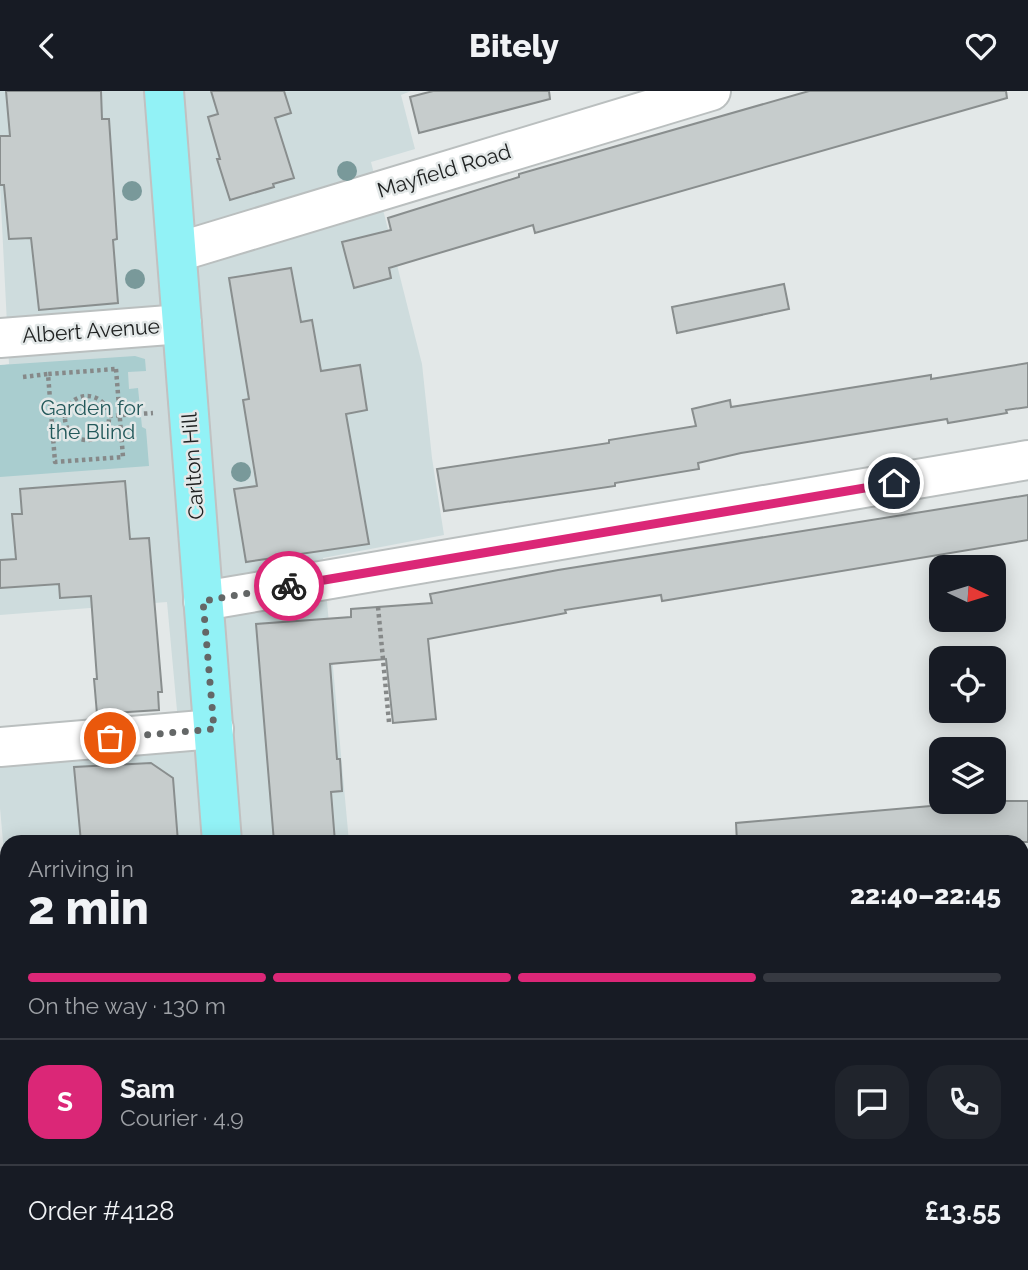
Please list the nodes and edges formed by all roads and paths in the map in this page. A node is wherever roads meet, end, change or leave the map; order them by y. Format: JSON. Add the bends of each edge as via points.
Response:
{"nodes":[{"id":1,"x":164,"y":91,"type":"edge"},
{"id":2,"x":711,"y":91,"type":"edge"},
{"id":3,"x":178,"y":252,"type":"junction"},
{"id":4,"x":182,"y":324,"type":"junction"},
{"id":5,"x":0,"y":338,"type":"edge"},
{"id":6,"x":48,"y":374,"type":"junction"},
{"id":7,"x":23,"y":377,"type":"dead end"},
{"id":8,"x":189,"y":411,"type":"junction"},
{"id":9,"x":120,"y":415,"type":"junction"},
{"id":10,"x":109,"y":416,"type":"junction"},
{"id":11,"x":65,"y":419,"type":"junction"},
{"id":12,"x":52,"y":420,"type":"junction"},
{"id":13,"x":1028,"y":460,"type":"edge"},
{"id":14,"x":374,"y":571,"type":"junction"},
{"id":15,"x":203,"y":601,"type":"junction"},
{"id":16,"x":389,"y":722,"type":"dead end"},
{"id":17,"x":214,"y":729,"type":"junction"},
{"id":18,"x":0,"y":747,"type":"edge"},
{"id":19,"x":222,"y":835,"type":"edge"}],
"edges":[{"from":1,"to":3,"type":"main road","name":"Carlton Hill"},
{"from":2,"to":3,"type":"street","name":"Mayfield Road"},
{"from":3,"to":4,"type":"main road","name":"Carlton Hill"},
{"from":4,"to":5,"type":"street","name":"Albert Avenue"},
{"from":4,"to":8,"type":"main road","name":"Carlton Hill"},
{"from":6,"to":7,"type":"path"},
{"from":6,"to":9,"type":"path","via":[[116,369]]},
{"from":6,"to":12,"type":"path"},
{"from":8,"to":9,"type":"path"},
{"from":8,"to":15,"type":"main road","name":"Carlton Hill"},
{"from":9,"to":10,"type":"path"},
{"from":9,"to":12,"type":"path","via":[[123,457],[55,462]]},
{"from":10,"to":11,"type":"path","via":[[102,401],[85,395],[70,403]]},
{"from":10,"to":11,"type":"path","via":[[104,432],[89,440],[72,435]]},
{"from":11,"to":12,"type":"path"},
{"from":13,"to":14,"type":"street"},
{"from":14,"to":15,"type":"street"},
{"from":14,"to":16,"type":"path"},
{"from":15,"to":17,"type":"main road","name":"Carlton Hill"},
{"from":17,"to":18,"type":"street"},
{"from":17,"to":19,"type":"main road","name":"Carlton Hill"}]}
